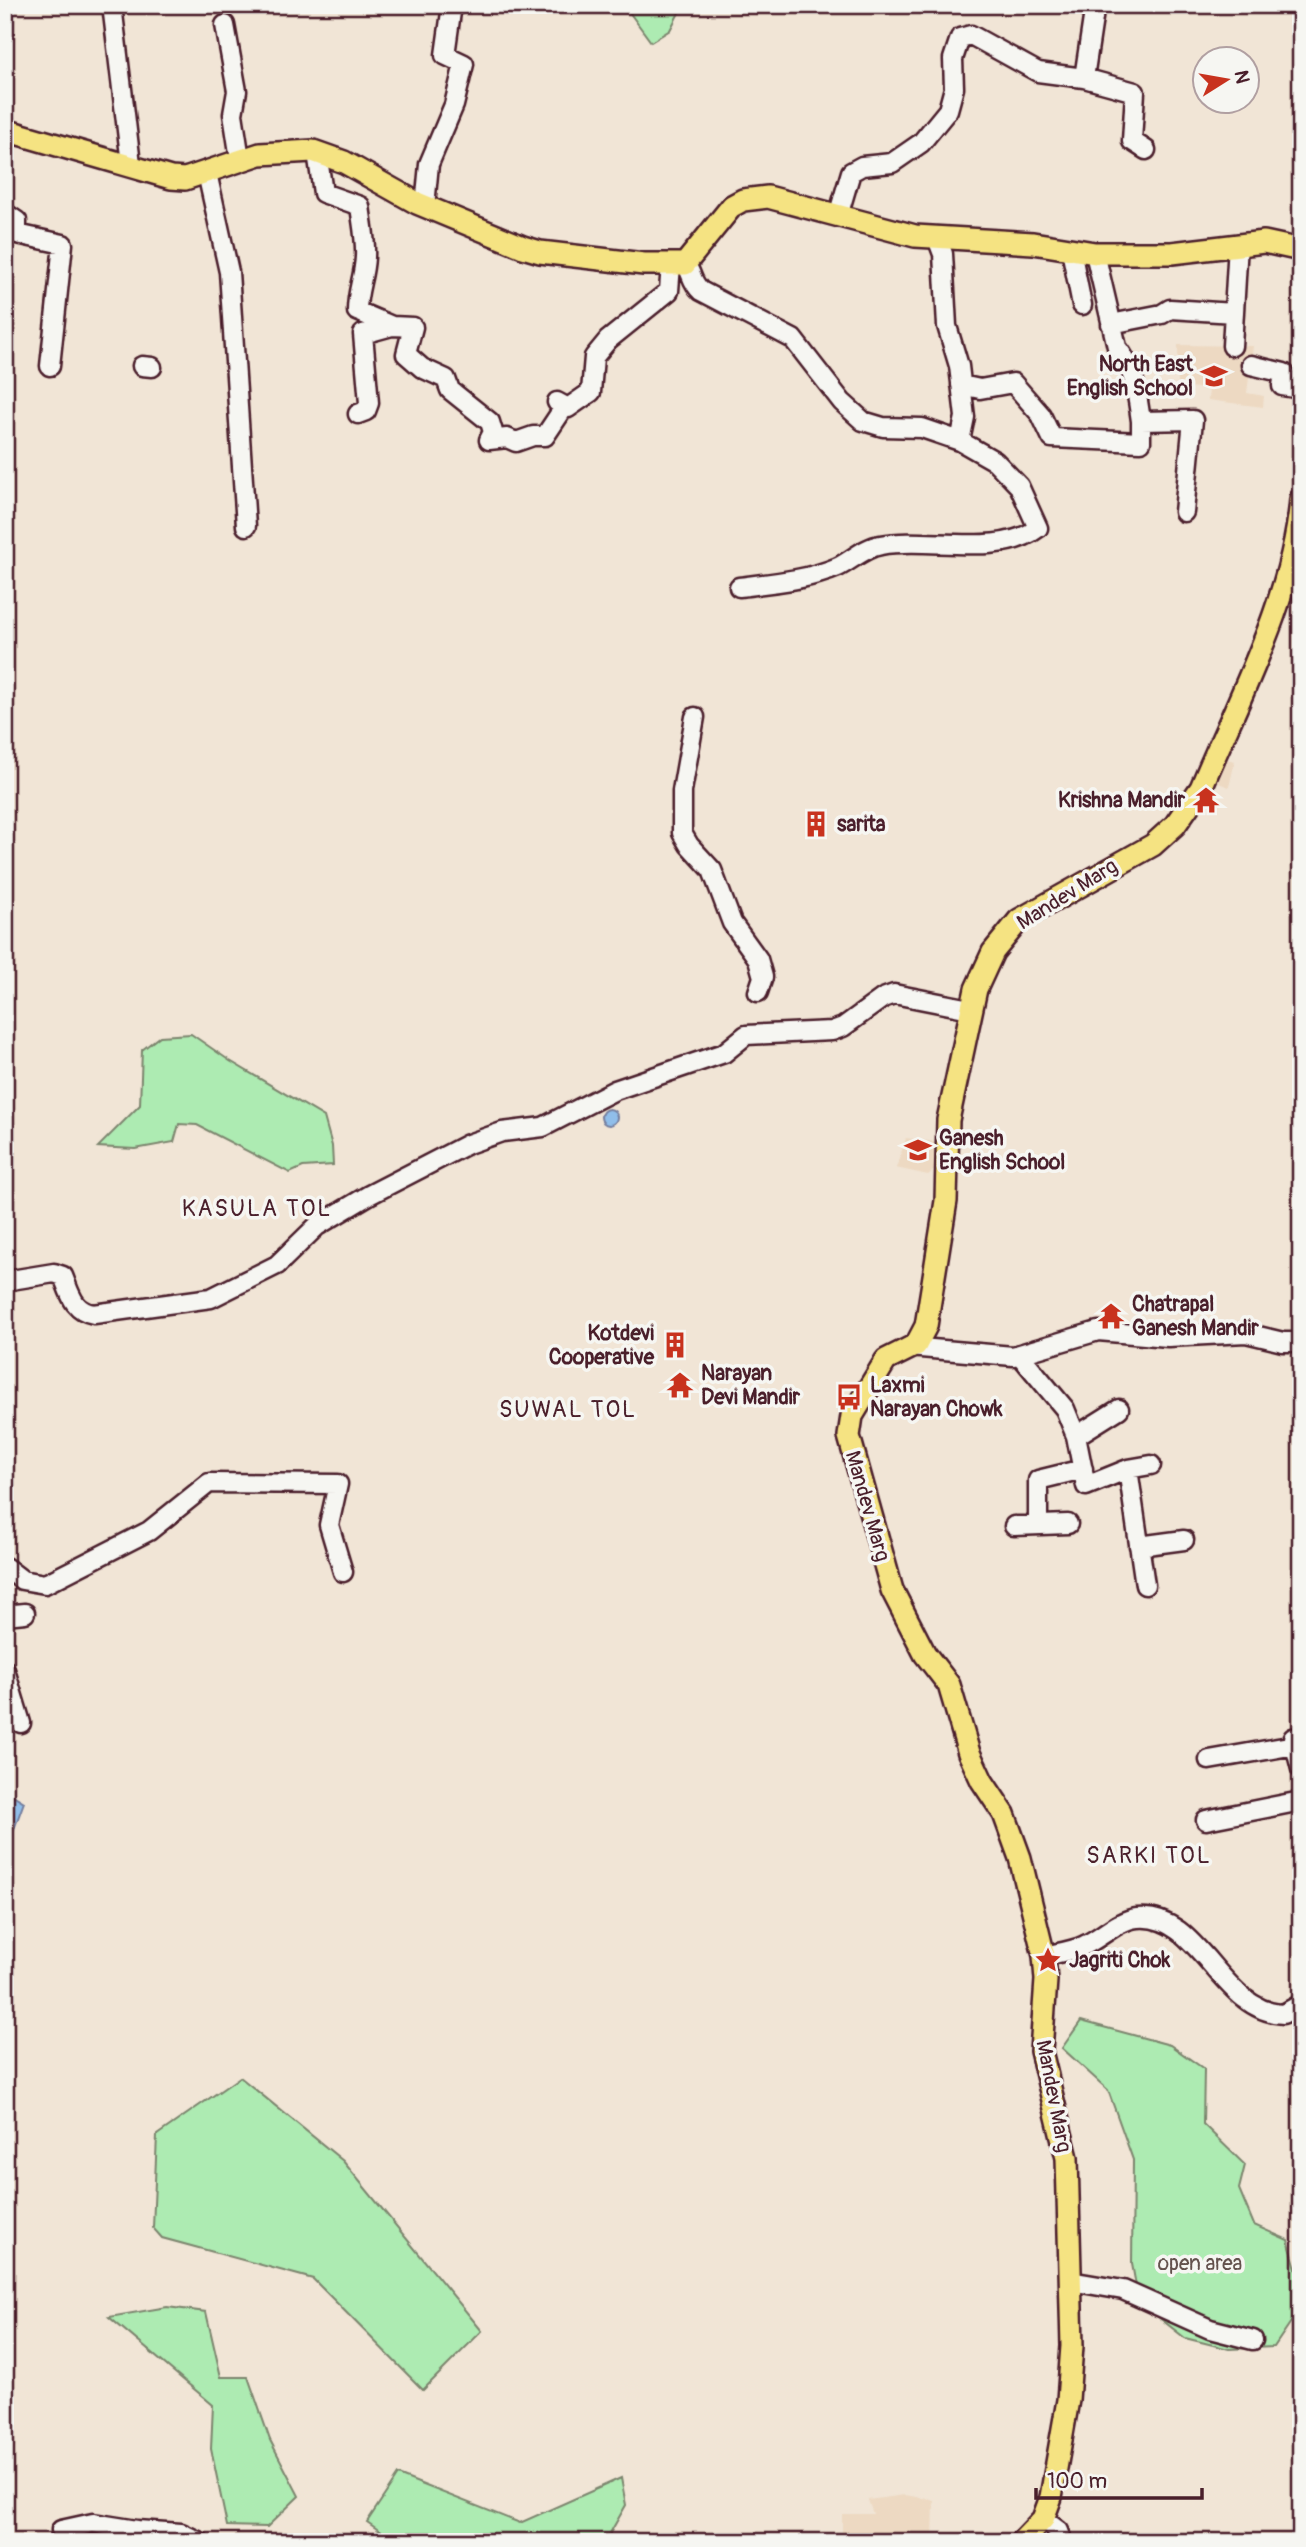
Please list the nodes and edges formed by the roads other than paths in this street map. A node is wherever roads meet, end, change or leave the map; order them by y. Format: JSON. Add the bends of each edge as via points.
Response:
{"nodes":[{"id":1,"x":112,"y":5,"type":"edge"},
{"id":2,"x":452,"y":5,"type":"edge"},
{"id":3,"x":1096,"y":5,"type":"edge"},
{"id":4,"x":225,"y":25,"type":"dead end"},
{"id":5,"x":1084,"y":78,"type":"junction"},
{"id":6,"x":5,"y":130,"type":"edge"},
{"id":7,"x":1146,"y":150,"type":"dead end"},
{"id":8,"x":317,"y":152,"type":"junction"},
{"id":9,"x":240,"y":159,"type":"junction"},
{"id":10,"x":131,"y":164,"type":"junction"},
{"id":11,"x":206,"y":173,"type":"junction"},
{"id":12,"x":425,"y":206,"type":"junction"},
{"id":13,"x":5,"y":213,"type":"edge"},
{"id":14,"x":838,"y":216,"type":"junction"},
{"id":15,"x":937,"y":238,"type":"junction"},
{"id":16,"x":1238,"y":244,"type":"junction"},
{"id":17,"x":1071,"y":250,"type":"junction"},
{"id":18,"x":1301,"y":250,"type":"edge"},
{"id":19,"x":1095,"y":253,"type":"junction"},
{"id":20,"x":678,"y":264,"type":"junction"},
{"id":21,"x":1082,"y":305,"type":"dead end"},
{"id":22,"x":1234,"y":313,"type":"junction"},
{"id":23,"x":1111,"y":324,"type":"junction"},
{"id":24,"x":392,"y":326,"type":"junction"},
{"id":25,"x":1232,"y":346,"type":"dead end"},
{"id":26,"x":50,"y":366,"type":"dead end"},
{"id":27,"x":1251,"y":366,"type":"dead end"},
{"id":28,"x":961,"y":385,"type":"junction"},
{"id":29,"x":1301,"y":389,"type":"edge"},
{"id":30,"x":358,"y":414,"type":"dead end"},
{"id":31,"x":1141,"y":421,"type":"junction"},
{"id":32,"x":960,"y":441,"type":"junction"},
{"id":33,"x":1301,"y":499,"type":"edge"},
{"id":34,"x":1184,"y":512,"type":"dead end"},
{"id":35,"x":246,"y":526,"type":"dead end"},
{"id":36,"x":1299,"y":530,"type":"edge"},
{"id":37,"x":739,"y":587,"type":"dead end"},
{"id":38,"x":695,"y":717,"type":"dead end"},
{"id":39,"x":758,"y":992,"type":"dead end"},
{"id":40,"x":970,"y":1009,"type":"junction"},
{"id":41,"x":5,"y":1281,"type":"edge"},
{"id":42,"x":1301,"y":1342,"type":"edge"},
{"id":43,"x":909,"y":1347,"type":"junction"},
{"id":44,"x":1019,"y":1354,"type":"junction"},
{"id":45,"x":1119,"y":1409,"type":"dead end"},
{"id":46,"x":1076,"y":1437,"type":"junction"},
{"id":47,"x":1151,"y":1465,"type":"dead end"},
{"id":48,"x":1083,"y":1469,"type":"junction"},
{"id":49,"x":1128,"y":1469,"type":"junction"},
{"id":50,"x":1068,"y":1524,"type":"dead end"},
{"id":51,"x":1038,"y":1525,"type":"junction"},
{"id":52,"x":1014,"y":1526,"type":"dead end"},
{"id":53,"x":1184,"y":1540,"type":"dead end"},
{"id":54,"x":1139,"y":1546,"type":"junction"},
{"id":55,"x":5,"y":1566,"type":"edge"},
{"id":56,"x":343,"y":1573,"type":"dead end"},
{"id":57,"x":1145,"y":1585,"type":"dead end"},
{"id":58,"x":25,"y":1613,"type":"dead end"},
{"id":59,"x":5,"y":1615,"type":"edge"},
{"id":60,"x":5,"y":1670,"type":"edge"},
{"id":61,"x":8,"y":1691,"type":"edge"},
{"id":62,"x":20,"y":1723,"type":"dead end"},
{"id":63,"x":1298,"y":1741,"type":"edge"},
{"id":64,"x":1209,"y":1760,"type":"dead end"},
{"id":65,"x":1301,"y":1769,"type":"edge"},
{"id":66,"x":1301,"y":1801,"type":"edge"},
{"id":67,"x":1206,"y":1820,"type":"dead end"},
{"id":68,"x":1044,"y":1956,"type":"junction"},
{"id":69,"x":1301,"y":2004,"type":"edge"},
{"id":70,"x":1070,"y":2281,"type":"junction"},
{"id":71,"x":1253,"y":2340,"type":"dead end"},
{"id":72,"x":1043,"y":2519,"type":"junction"},
{"id":73,"x":61,"y":2529,"type":"dead end"},
{"id":74,"x":135,"y":2536,"type":"edge"},
{"id":75,"x":200,"y":2542,"type":"edge"},
{"id":76,"x":1021,"y":2542,"type":"edge"},
{"id":77,"x":1063,"y":2542,"type":"edge"}],
"edges":[{"from":1,"to":10,"type":"street"},
{"from":2,"to":12,"type":"street","via":[[445,55],[464,64],[454,105],[429,164]]},
{"from":3,"to":5,"type":"street"},
{"from":4,"to":9,"type":"street","via":[[237,91],[233,114]]},
{"from":5,"to":7,"type":"street","via":[[1135,92],[1132,141]]},
{"from":5,"to":14,"type":"street","via":[[1038,72],[971,35],[960,38],[948,110],[921,143],[892,163],[862,166],[851,172]]},
{"from":6,"to":10,"type":"main road"},
{"from":8,"to":9,"type":"main road","via":[[279,151]]},
{"from":8,"to":12,"type":"main road"},
{"from":8,"to":24,"type":"street","via":[[323,193],[360,205],[365,254],[357,311]]},
{"from":9,"to":11,"type":"main road"},
{"from":10,"to":11,"type":"main road","via":[[171,178]]},
{"from":11,"to":35,"type":"street","via":[[229,272]]},
{"from":12,"to":20,"type":"main road","via":[[540,252]]},
{"from":13,"to":26,"type":"street","via":[[16,222],[17,234],[63,244]]},
{"from":14,"to":15,"type":"main road"},
{"from":14,"to":20,"type":"main road","via":[[768,197],[743,200]]},
{"from":15,"to":17,"type":"main road"},
{"from":15,"to":28,"type":"street","via":[[943,254],[947,326]]},
{"from":16,"to":18,"type":"main road","via":[[1264,242]]},
{"from":16,"to":19,"type":"main road","via":[[1172,253]]},
{"from":16,"to":22,"type":"street"},
{"from":17,"to":19,"type":"main road"},
{"from":17,"to":21,"type":"street"},
{"from":19,"to":23,"type":"street"},
{"from":20,"to":24,"type":"street","via":[[669,291],[608,340],[594,358],[591,392],[568,408],[561,404],[545,436],[516,442],[489,440],[493,432],[490,422],[450,390],[446,379],[405,355],[413,327]]},
{"from":20,"to":32,"type":"street","via":[[689,269],[691,282],[701,291],[793,339],[842,402],[863,421],[883,427],[922,428]]},
{"from":22,"to":23,"type":"street","via":[[1170,309]]},
{"from":22,"to":25,"type":"street"},
{"from":23,"to":31,"type":"street","via":[[1139,394]]},
{"from":24,"to":30,"type":"street","via":[[363,334],[369,403],[366,411]]},
{"from":27,"to":29,"type":"street","via":[[1284,373],[1282,386]]},
{"from":28,"to":31,"type":"street","via":[[979,389],[1013,383],[1041,415],[1052,438],[1141,442]]},
{"from":28,"to":32,"type":"street","via":[[965,417]]},
{"from":31,"to":34,"type":"street","via":[[1193,420]]},
{"from":32,"to":37,"type":"street","via":[[995,461],[1020,486],[1038,528],[999,542],[877,545],[819,573]]},
{"from":33,"to":36,"type":"main road","name":"Mandev Marg"},
{"from":36,"to":40,"type":"main road","name":"Mandev Marg","via":[[1265,633],[1201,788],[1186,811],[1153,845],[1019,920],[993,952]]},
{"from":38,"to":39,"type":"street","via":[[682,791],[682,833],[712,870],[732,923],[758,960],[763,977]]},
{"from":40,"to":41,"type":"street","via":[[894,994],[832,1031],[740,1037],[724,1053],[615,1090],[543,1127],[502,1132],[468,1144],[358,1201],[317,1226],[277,1265],[211,1298],[94,1314],[76,1306],[63,1276],[54,1273]]},
{"from":40,"to":43,"type":"main road","name":"Mandev Marg","via":[[948,1120],[946,1201],[937,1275],[926,1326],[916,1345]]},
{"from":42,"to":44,"type":"street","via":[[1246,1333],[1168,1337],[1098,1331]]},
{"from":43,"to":44,"type":"street"},
{"from":43,"to":68,"type":"main road","name":"Mandev Marg","via":[[886,1360],[852,1416],[851,1452],[899,1607],[949,1685],[970,1753],[1014,1838]]},
{"from":44,"to":46,"type":"street","via":[[1065,1409]]},
{"from":45,"to":46,"type":"street"},
{"from":46,"to":48,"type":"street"},
{"from":47,"to":49,"type":"street"},
{"from":48,"to":49,"type":"street","via":[[1086,1486]]},
{"from":48,"to":51,"type":"street","via":[[1038,1480]]},
{"from":49,"to":54,"type":"street"},
{"from":50,"to":51,"type":"street"},
{"from":51,"to":52,"type":"street"},
{"from":53,"to":54,"type":"street"},
{"from":54,"to":57,"type":"street"},
{"from":55,"to":56,"type":"street","via":[[22,1580],[45,1584],[149,1531],[209,1483],[338,1484],[329,1525]]},
{"from":58,"to":59,"type":"street"},
{"from":60,"to":61,"type":"street"},
{"from":61,"to":62,"type":"street"},
{"from":63,"to":64,"type":"street"},
{"from":63,"to":65,"type":"street"},
{"from":66,"to":67,"type":"street"},
{"from":68,"to":69,"type":"street","via":[[1084,1946],[1133,1918],[1147,1917],[1192,1943],[1253,2005],[1283,2014]]},
{"from":68,"to":70,"type":"main road","name":"Mandev Marg","via":[[1041,2051],[1067,2158]]},
{"from":70,"to":71,"type":"street","via":[[1123,2290],[1210,2329]]},
{"from":70,"to":72,"type":"main road","name":"Mandev Marg","via":[[1068,2400],[1054,2484]]},
{"from":72,"to":76,"type":"main road","name":"Mandev Marg"},
{"from":72,"to":77,"type":"street","via":[[1059,2531]]},
{"from":73,"to":74,"type":"street","via":[[93,2523]]},
{"from":74,"to":75,"type":"street","via":[[181,2533]]}]}
